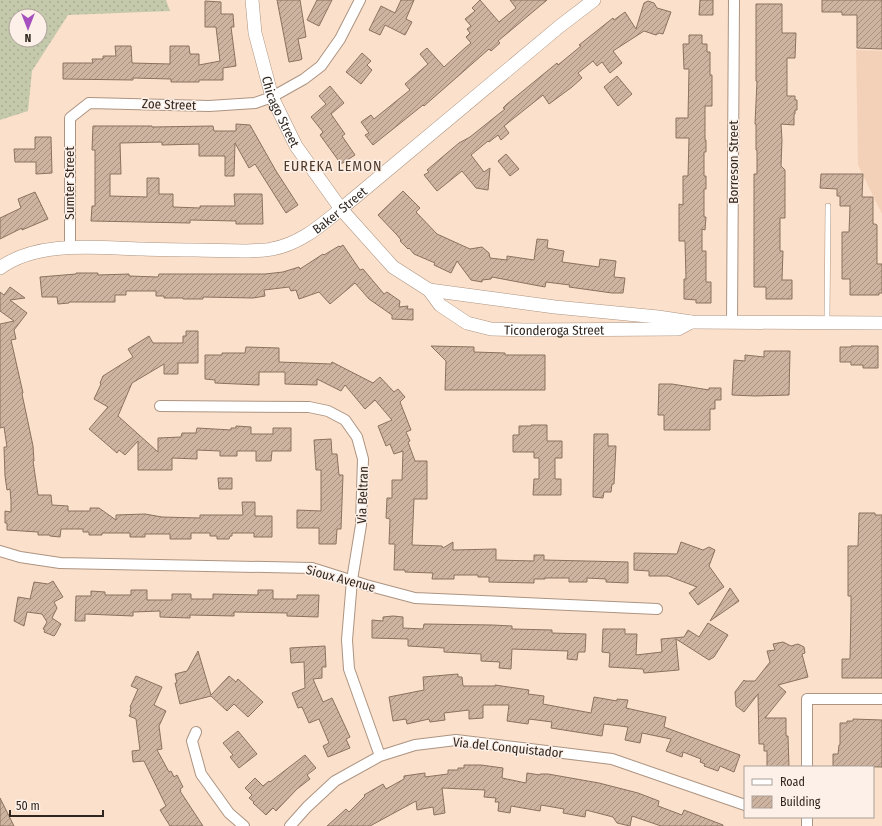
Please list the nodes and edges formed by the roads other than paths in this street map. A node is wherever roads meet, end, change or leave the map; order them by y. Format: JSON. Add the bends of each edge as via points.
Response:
{"nodes":[{"id":1,"x":252,"y":0,"type":"edge"},
{"id":2,"x":360,"y":0,"type":"edge"},
{"id":3,"x":594,"y":0,"type":"edge"},
{"id":4,"x":734,"y":0,"type":"edge"},
{"id":5,"x":272,"y":97,"type":"junction"},
{"id":6,"x":70,"y":118,"type":"joint"},
{"id":7,"x":828,"y":206,"type":"dead end"},
{"id":8,"x":341,"y":209,"type":"junction"},
{"id":9,"x":70,"y":248,"type":"junction"},
{"id":10,"x":0,"y":268,"type":"edge"},
{"id":11,"x":429,"y":290,"type":"junction"},
{"id":12,"x":691,"y":322,"type":"junction"},
{"id":13,"x":827,"y":322,"type":"junction"},
{"id":14,"x":732,"y":323,"type":"junction"},
{"id":15,"x":882,"y":323,"type":"edge"},
{"id":16,"x":160,"y":406,"type":"dead end"},
{"id":17,"x":0,"y":551,"type":"edge"},
{"id":18,"x":352,"y":580,"type":"junction"},
{"id":19,"x":657,"y":609,"type":"dead end"},
{"id":20,"x":882,"y":700,"type":"edge"},
{"id":21,"x":196,"y":732,"type":"dead end"},
{"id":22,"x":380,"y":756,"type":"junction"},
{"id":23,"x":807,"y":766,"type":"edge"},
{"id":24,"x":744,"y":805,"type":"edge"},
{"id":25,"x":244,"y":826,"type":"edge"},
{"id":26,"x":290,"y":826,"type":"edge"}],
"edges":[{"from":1,"to":5,"type":"street","name":"Chicago Street","via":[[255,33]]},
{"from":2,"to":5,"type":"street","name":"Zoe Street","via":[[340,39],[321,66]]},
{"from":3,"to":8,"type":"street","name":"Baker Street"},
{"from":4,"to":14,"type":"street","name":"Borreson Street"},
{"from":5,"to":6,"type":"street","name":"Zoe Street","via":[[255,103],[209,106],[89,103]]},
{"from":5,"to":8,"type":"street","name":"Chicago Street","via":[[296,146]]},
{"from":6,"to":9,"type":"street","name":"Sumter Street"},
{"from":7,"to":13,"type":"lane"},
{"from":8,"to":9,"type":"street","name":"Baker Street","via":[[313,232],[293,243],[272,249],[248,251]]},
{"from":8,"to":11,"type":"street","name":"Ticonderoga Street","via":[[393,267]]},
{"from":9,"to":10,"type":"street","name":"Baker Street","via":[[27,254]]},
{"from":11,"to":12,"type":"street","name":"Ticonderoga Street"},
{"from":11,"to":12,"type":"street","name":"Ticonderoga Street","via":[[440,305],[467,323],[491,329],[678,329]]},
{"from":12,"to":14,"type":"street","name":"Ticonderoga Street"},
{"from":13,"to":14,"type":"street","name":"Ticonderoga Street"},
{"from":13,"to":15,"type":"street","name":"Ticonderoga Street"},
{"from":16,"to":18,"type":"street","name":"Via Beltran","via":[[309,407],[328,411],[345,420],[358,437],[363,459],[362,525]]},
{"from":17,"to":18,"type":"street","name":"Sioux Avenue","via":[[60,564],[312,568]]},
{"from":18,"to":19,"type":"street","name":"Sioux Avenue","via":[[415,598]]},
{"from":18,"to":22,"type":"street","name":"Via Beltran","via":[[346,640],[349,669]]},
{"from":20,"to":23,"type":"street","via":[[807,699]]},
{"from":21,"to":25,"type":"street","via":[[192,741],[201,774],[229,813]]},
{"from":22,"to":24,"type":"street","name":"Via del Conquistador","via":[[415,745],[456,740],[612,759]]},
{"from":22,"to":26,"type":"street","name":"Via del Conquistador","via":[[334,781]]}]}
